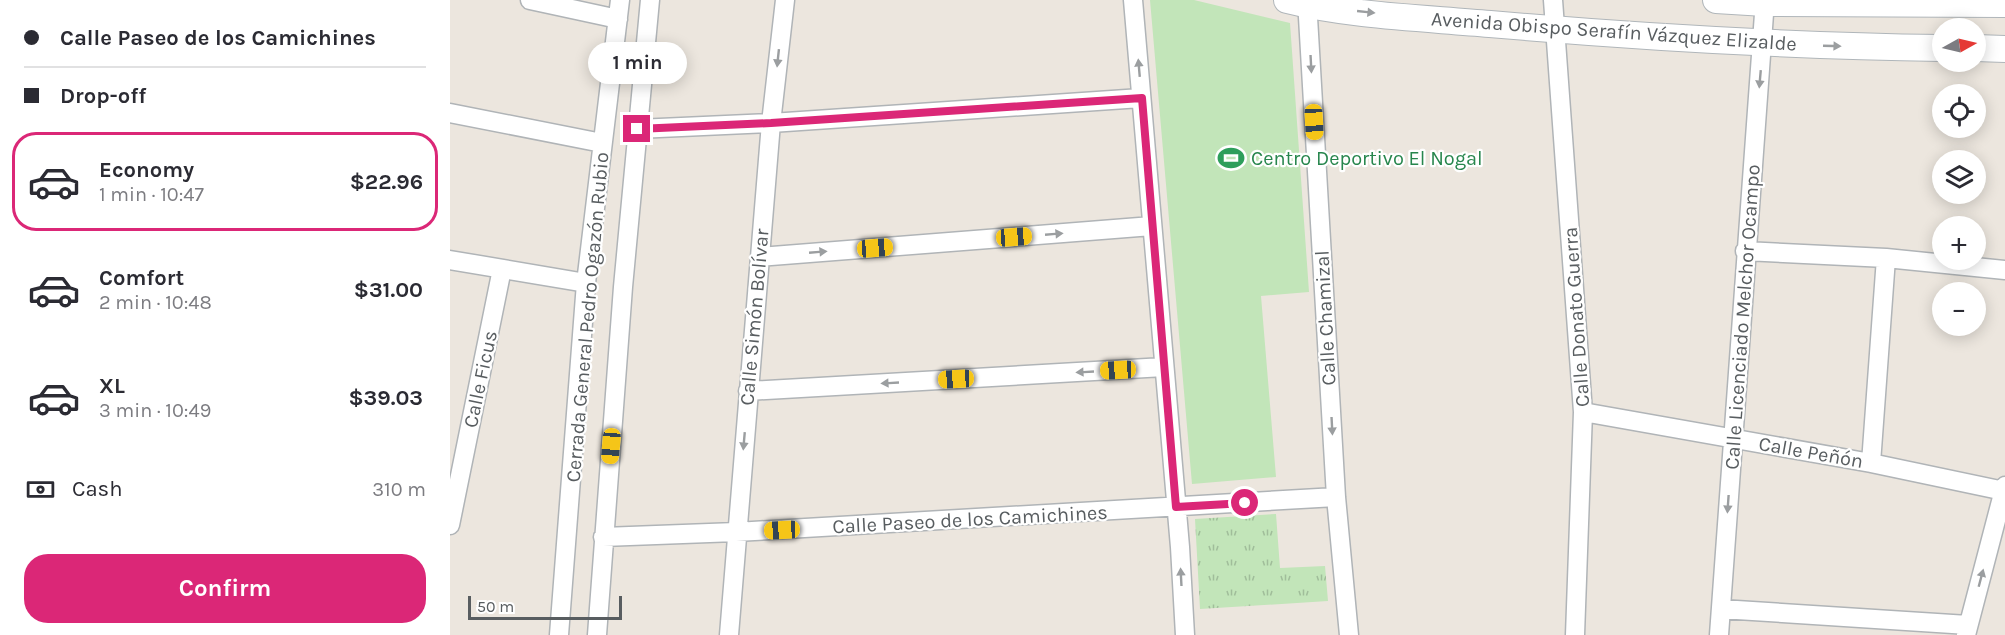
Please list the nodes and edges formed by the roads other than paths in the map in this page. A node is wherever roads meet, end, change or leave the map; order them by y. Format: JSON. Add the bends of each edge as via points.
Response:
{"nodes":[{"id":1,"x":530,"y":0,"type":"edge"},
{"id":2,"x":620,"y":0,"type":"edge"},
{"id":3,"x":650,"y":0,"type":"edge"},
{"id":4,"x":785,"y":0,"type":"edge"},
{"id":5,"x":1132,"y":0,"type":"edge"},
{"id":6,"x":1553,"y":0,"type":"edge"},
{"id":7,"x":1716,"y":0,"type":"edge"},
{"id":8,"x":1765,"y":1,"type":"edge"},
{"id":9,"x":1301,"y":2,"type":"edge"},
{"id":10,"x":1972,"y":2,"type":"edge"},
{"id":11,"x":2005,"y":4,"type":"edge"},
{"id":12,"x":618,"y":19,"type":"junction"},
{"id":13,"x":1555,"y":30,"type":"junction"},
{"id":14,"x":1763,"y":44,"type":"junction"},
{"id":15,"x":1932,"y":48,"type":"edge"},
{"id":16,"x":1986,"y":48,"type":"edge"},
{"id":17,"x":2005,"y":49,"type":"edge"},
{"id":18,"x":1142,"y":98,"type":"junction"},
{"id":19,"x":450,"y":113,"type":"edge"},
{"id":20,"x":771,"y":123,"type":"junction"},
{"id":21,"x":637,"y":129,"type":"junction"},
{"id":22,"x":602,"y":143,"type":"junction"},
{"id":23,"x":1152,"y":226,"type":"junction"},
{"id":24,"x":1745,"y":251,"type":"junction"},
{"id":25,"x":760,"y":257,"type":"junction"},
{"id":26,"x":1886,"y":258,"type":"junction"},
{"id":27,"x":450,"y":260,"type":"edge"},
{"id":28,"x":502,"y":269,"type":"junction"},
{"id":29,"x":2005,"y":270,"type":"edge"},
{"id":30,"x":586,"y":283,"type":"junction"},
{"id":31,"x":1164,"y":367,"type":"junction"},
{"id":32,"x":748,"y":391,"type":"junction"},
{"id":33,"x":1583,"y":412,"type":"junction"},
{"id":34,"x":1733,"y":438,"type":"junction"},
{"id":35,"x":1871,"y":463,"type":"junction"},
{"id":36,"x":2004,"y":488,"type":"edge"},
{"id":37,"x":1336,"y":497,"type":"junction"},
{"id":38,"x":1176,"y":507,"type":"junction"},
{"id":39,"x":450,"y":525,"type":"edge"},
{"id":40,"x":736,"y":532,"type":"junction"},
{"id":41,"x":603,"y":537,"type":"junction"},
{"id":42,"x":1721,"y":609,"type":"junction"},
{"id":43,"x":1967,"y":630,"type":"edge"},
{"id":44,"x":559,"y":635,"type":"edge"},
{"id":45,"x":597,"y":635,"type":"edge"},
{"id":46,"x":729,"y":635,"type":"edge"},
{"id":47,"x":1185,"y":635,"type":"edge"},
{"id":48,"x":1349,"y":635,"type":"edge"},
{"id":49,"x":1575,"y":635,"type":"edge"},
{"id":50,"x":1719,"y":635,"type":"edge"}],
"edges":[{"from":1,"to":12,"type":"street"},
{"from":2,"to":12,"type":"street","name":"Cerrada General Pedro Ogazón Rubio"},
{"from":3,"to":21,"type":"street","name":"Cerrada General Pedro Ogazón Rubio"},
{"from":4,"to":20,"type":"street","name":"Calle Simón Bolívar","one_way":true},
{"from":18,"to":5,"type":"street","one_way":true},
{"from":6,"to":13,"type":"street","name":"Calle Donato Guerra"},
{"from":7,"to":8,"type":"street","name":"Avenida Obispo Serafín Vázquez Elizalde"},
{"from":8,"to":10,"type":"street","name":"Avenida Obispo Serafín Vázquez Elizalde"},
{"from":8,"to":14,"type":"street","name":"Calle Licenciado Melchor Ocampo"},
{"from":9,"to":13,"type":"street","name":"Avenida Obispo Serafín Vázquez Elizalde","one_way":true,"via":[[1362,12]]},
{"from":9,"to":37,"type":"street","name":"Calle Chamizal","one_way":true},
{"from":10,"to":11,"type":"street","name":"Avenida Obispo Serafín Vázquez Elizalde"},
{"from":12,"to":22,"type":"street","name":"Cerrada General Pedro Ogazón Rubio"},
{"from":13,"to":14,"type":"street","name":"Avenida Obispo Serafín Vázquez Elizalde"},
{"from":13,"to":33,"type":"street","name":"Calle Donato Guerra"},
{"from":14,"to":15,"type":"street","name":"Avenida Obispo Serafín Vázquez Elizalde","one_way":true},
{"from":14,"to":24,"type":"street","name":"Calle Licenciado Melchor Ocampo","one_way":true},
{"from":16,"to":17,"type":"street"},
{"from":18,"to":20,"type":"street"},
{"from":18,"to":23,"type":"street"},
{"from":19,"to":22,"type":"street"},
{"from":20,"to":21,"type":"street"},
{"from":20,"to":25,"type":"street","name":"Calle Simón Bolívar"},
{"from":21,"to":41,"type":"street","name":"Cerrada General Pedro Ogazón Rubio"},
{"from":22,"to":30,"type":"street","name":"Cerrada General Pedro Ogazón Rubio"},
{"from":25,"to":23,"type":"street","one_way":true},
{"from":23,"to":31,"type":"street"},
{"from":24,"to":26,"type":"street"},
{"from":24,"to":34,"type":"street","name":"Calle Licenciado Melchor Ocampo"},
{"from":25,"to":32,"type":"street","name":"Calle Simón Bolívar"},
{"from":26,"to":29,"type":"street"},
{"from":26,"to":35,"type":"street"},
{"from":27,"to":28,"type":"street"},
{"from":28,"to":30,"type":"street"},
{"from":28,"to":39,"type":"street","name":"Calle Ficus"},
{"from":30,"to":44,"type":"street","name":"Cerrada General Pedro Ogazón Rubio"},
{"from":31,"to":32,"type":"street","one_way":true},
{"from":31,"to":38,"type":"street"},
{"from":32,"to":40,"type":"street","name":"Calle Simón Bolívar","one_way":true},
{"from":33,"to":34,"type":"street","name":"Calle Peñón"},
{"from":33,"to":49,"type":"street","name":"Calle Donato Guerra"},
{"from":34,"to":35,"type":"street","name":"Calle Peñón"},
{"from":34,"to":42,"type":"street","name":"Calle Licenciado Melchor Ocampo","one_way":true},
{"from":35,"to":36,"type":"street","name":"Calle Peñón"},
{"from":43,"to":36,"type":"street","one_way":true},
{"from":37,"to":38,"type":"street","name":"Calle Paseo de los Camichines"},
{"from":37,"to":48,"type":"street","name":"Calle Chamizal"},
{"from":38,"to":40,"type":"street","name":"Calle Paseo de los Camichines"},
{"from":47,"to":38,"type":"street","one_way":true},
{"from":40,"to":41,"type":"street","name":"Calle Paseo de los Camichines"},
{"from":40,"to":46,"type":"street","name":"Calle Simón Bolívar"},
{"from":41,"to":45,"type":"street","name":"Cerrada General Pedro Ogazón Rubio"},
{"from":42,"to":43,"type":"street"},
{"from":42,"to":50,"type":"street","name":"Calle Licenciado Melchor Ocampo"}]}
